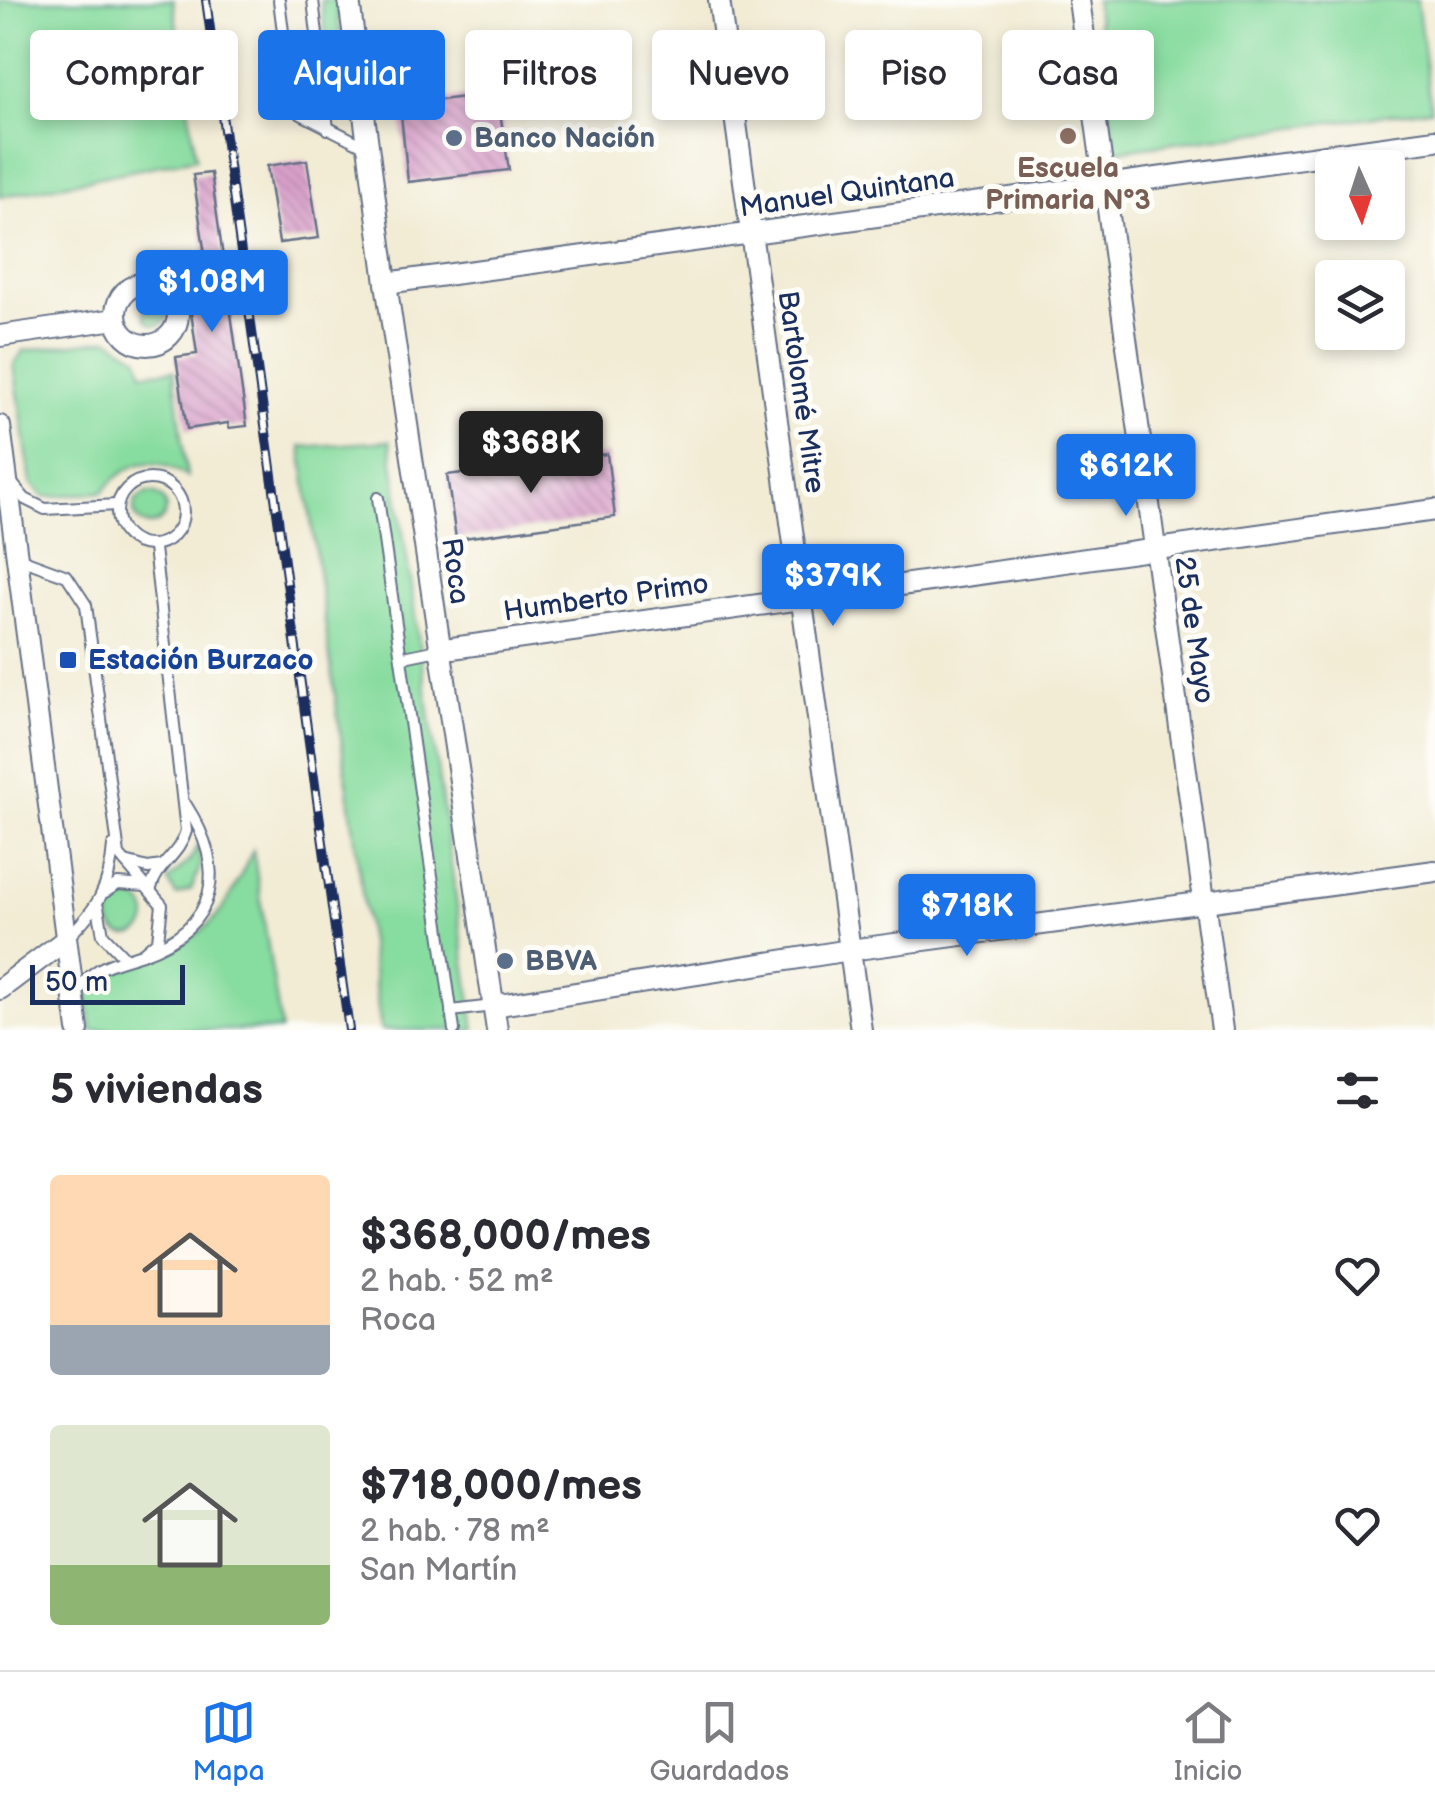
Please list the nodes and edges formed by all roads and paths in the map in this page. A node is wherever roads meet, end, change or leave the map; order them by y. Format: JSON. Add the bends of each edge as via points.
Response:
{"nodes":[{"id":1,"x":279,"y":0,"type":"edge"},
{"id":2,"x":314,"y":0,"type":"edge"},
{"id":3,"x":349,"y":0,"type":"edge"},
{"id":4,"x":719,"y":0,"type":"edge"},
{"id":5,"x":1079,"y":0,"type":"edge"},
{"id":6,"x":328,"y":129,"type":"junction"},
{"id":7,"x":1435,"y":140,"type":"edge"},
{"id":8,"x":366,"y":146,"type":"junction"},
{"id":9,"x":1106,"y":184,"type":"junction"},
{"id":10,"x":751,"y":235,"type":"junction"},
{"id":11,"x":386,"y":283,"type":"junction"},
{"id":12,"x":116,"y":319,"type":"dead end"},
{"id":13,"x":0,"y":336,"type":"edge"},
{"id":14,"x":0,"y":426,"type":"edge"},
{"id":15,"x":3,"y":478,"type":"edge"},
{"id":16,"x":378,"y":498,"type":"dead end"},
{"id":17,"x":117,"y":506,"type":"junction"},
{"id":18,"x":1435,"y":510,"type":"edge"},
{"id":19,"x":154,"y":548,"type":"junction"},
{"id":20,"x":1155,"y":549,"type":"junction"},
{"id":21,"x":17,"y":558,"type":"junction"},
{"id":22,"x":803,"y":598,"type":"junction"},
{"id":23,"x":438,"y":650,"type":"junction"},
{"id":24,"x":404,"y":658,"type":"junction"},
{"id":25,"x":186,"y":805,"type":"junction"},
{"id":26,"x":114,"y":834,"type":"junction"},
{"id":27,"x":124,"y":862,"type":"junction"},
{"id":28,"x":162,"y":866,"type":"junction"},
{"id":29,"x":1435,"y":871,"type":"edge"},
{"id":30,"x":152,"y":888,"type":"junction"},
{"id":31,"x":104,"y":893,"type":"junction"},
{"id":32,"x":1204,"y":902,"type":"junction"},
{"id":33,"x":98,"y":906,"type":"junction"},
{"id":34,"x":64,"y":941,"type":"junction"},
{"id":35,"x":850,"y":950,"type":"junction"},
{"id":36,"x":143,"y":954,"type":"junction"},
{"id":37,"x":126,"y":958,"type":"junction"},
{"id":38,"x":0,"y":989,"type":"edge"},
{"id":39,"x":74,"y":1004,"type":"junction"},
{"id":40,"x":493,"y":1006,"type":"junction"},
{"id":41,"x":451,"y":1010,"type":"junction"},
{"id":42,"x":78,"y":1030,"type":"edge"},
{"id":43,"x":454,"y":1030,"type":"edge"},
{"id":44,"x":497,"y":1030,"type":"edge"},
{"id":45,"x":861,"y":1030,"type":"edge"},
{"id":46,"x":1222,"y":1030,"type":"edge"}],
"edges":[{"from":1,"to":6,"type":"lane","via":[[292,104]]},
{"from":2,"to":6,"type":"lane"},
{"from":3,"to":8,"type":"street","name":"Roca"},
{"from":4,"to":10,"type":"street","name":"Bartolomé Mitre"},
{"from":5,"to":9,"type":"street","name":"25 de Mayo"},
{"from":6,"to":8,"type":"lane"},
{"from":7,"to":9,"type":"street","name":"Manuel Quintana"},
{"from":8,"to":11,"type":"street","name":"Roca"},
{"from":9,"to":10,"type":"street","name":"Manuel Quintana"},
{"from":9,"to":20,"type":"street","name":"25 de Mayo"},
{"from":10,"to":11,"type":"street","name":"Manuel Quintana"},
{"from":10,"to":22,"type":"street","name":"Bartolomé Mitre"},
{"from":11,"to":23,"type":"street","name":"Roca"},
{"from":12,"to":13,"type":"street"},
{"from":14,"to":15,"type":"street"},
{"from":15,"to":17,"type":"lane","via":[[44,509]]},
{"from":15,"to":21,"type":"street"},
{"from":16,"to":24,"type":"lane"},
{"from":17,"to":19,"type":"lane","via":[[130,537]]},
{"from":17,"to":19,"type":"lane","via":[[129,484],[143,478],[173,488],[180,500],[178,529]]},
{"from":18,"to":20,"type":"street","name":"Humberto Primo"},
{"from":19,"to":25,"type":"lane"},
{"from":20,"to":22,"type":"street","name":"Humberto Primo"},
{"from":20,"to":32,"type":"street","name":"25 de Mayo"},
{"from":21,"to":26,"type":"lane","via":[[67,576],[86,605]]},
{"from":21,"to":34,"type":"street"},
{"from":22,"to":23,"type":"street","name":"Humberto Primo"},
{"from":22,"to":35,"type":"street","name":"Bartolomé Mitre"},
{"from":23,"to":24,"type":"lane"},
{"from":23,"to":40,"type":"street","name":"Roca"},
{"from":24,"to":41,"type":"lane"},
{"from":25,"to":28,"type":"lane","via":[[181,848]]},
{"from":25,"to":36,"type":"lane","via":[[206,837],[210,896],[181,931]]},
{"from":26,"to":27,"type":"lane"},
{"from":26,"to":31,"type":"lane"},
{"from":27,"to":28,"type":"lane"},
{"from":27,"to":30,"type":"lane"},
{"from":28,"to":30,"type":"lane"},
{"from":29,"to":32,"type":"street"},
{"from":30,"to":31,"type":"lane","via":[[132,883]]},
{"from":30,"to":36,"type":"lane","via":[[163,923],[158,940]]},
{"from":31,"to":33,"type":"lane"},
{"from":32,"to":35,"type":"street"},
{"from":32,"to":46,"type":"street","name":"25 de Mayo"},
{"from":33,"to":34,"type":"lane"},
{"from":33,"to":37,"type":"lane","via":[[102,935]]},
{"from":34,"to":38,"type":"street"},
{"from":34,"to":39,"type":"street"},
{"from":35,"to":40,"type":"street"},
{"from":35,"to":45,"type":"street","name":"Bartolomé Mitre"},
{"from":36,"to":37,"type":"lane"},
{"from":37,"to":39,"type":"lane","via":[[90,974]]},
{"from":39,"to":42,"type":"street"},
{"from":40,"to":41,"type":"lane"},
{"from":40,"to":44,"type":"street","name":"Roca"},
{"from":41,"to":43,"type":"lane"}]}
